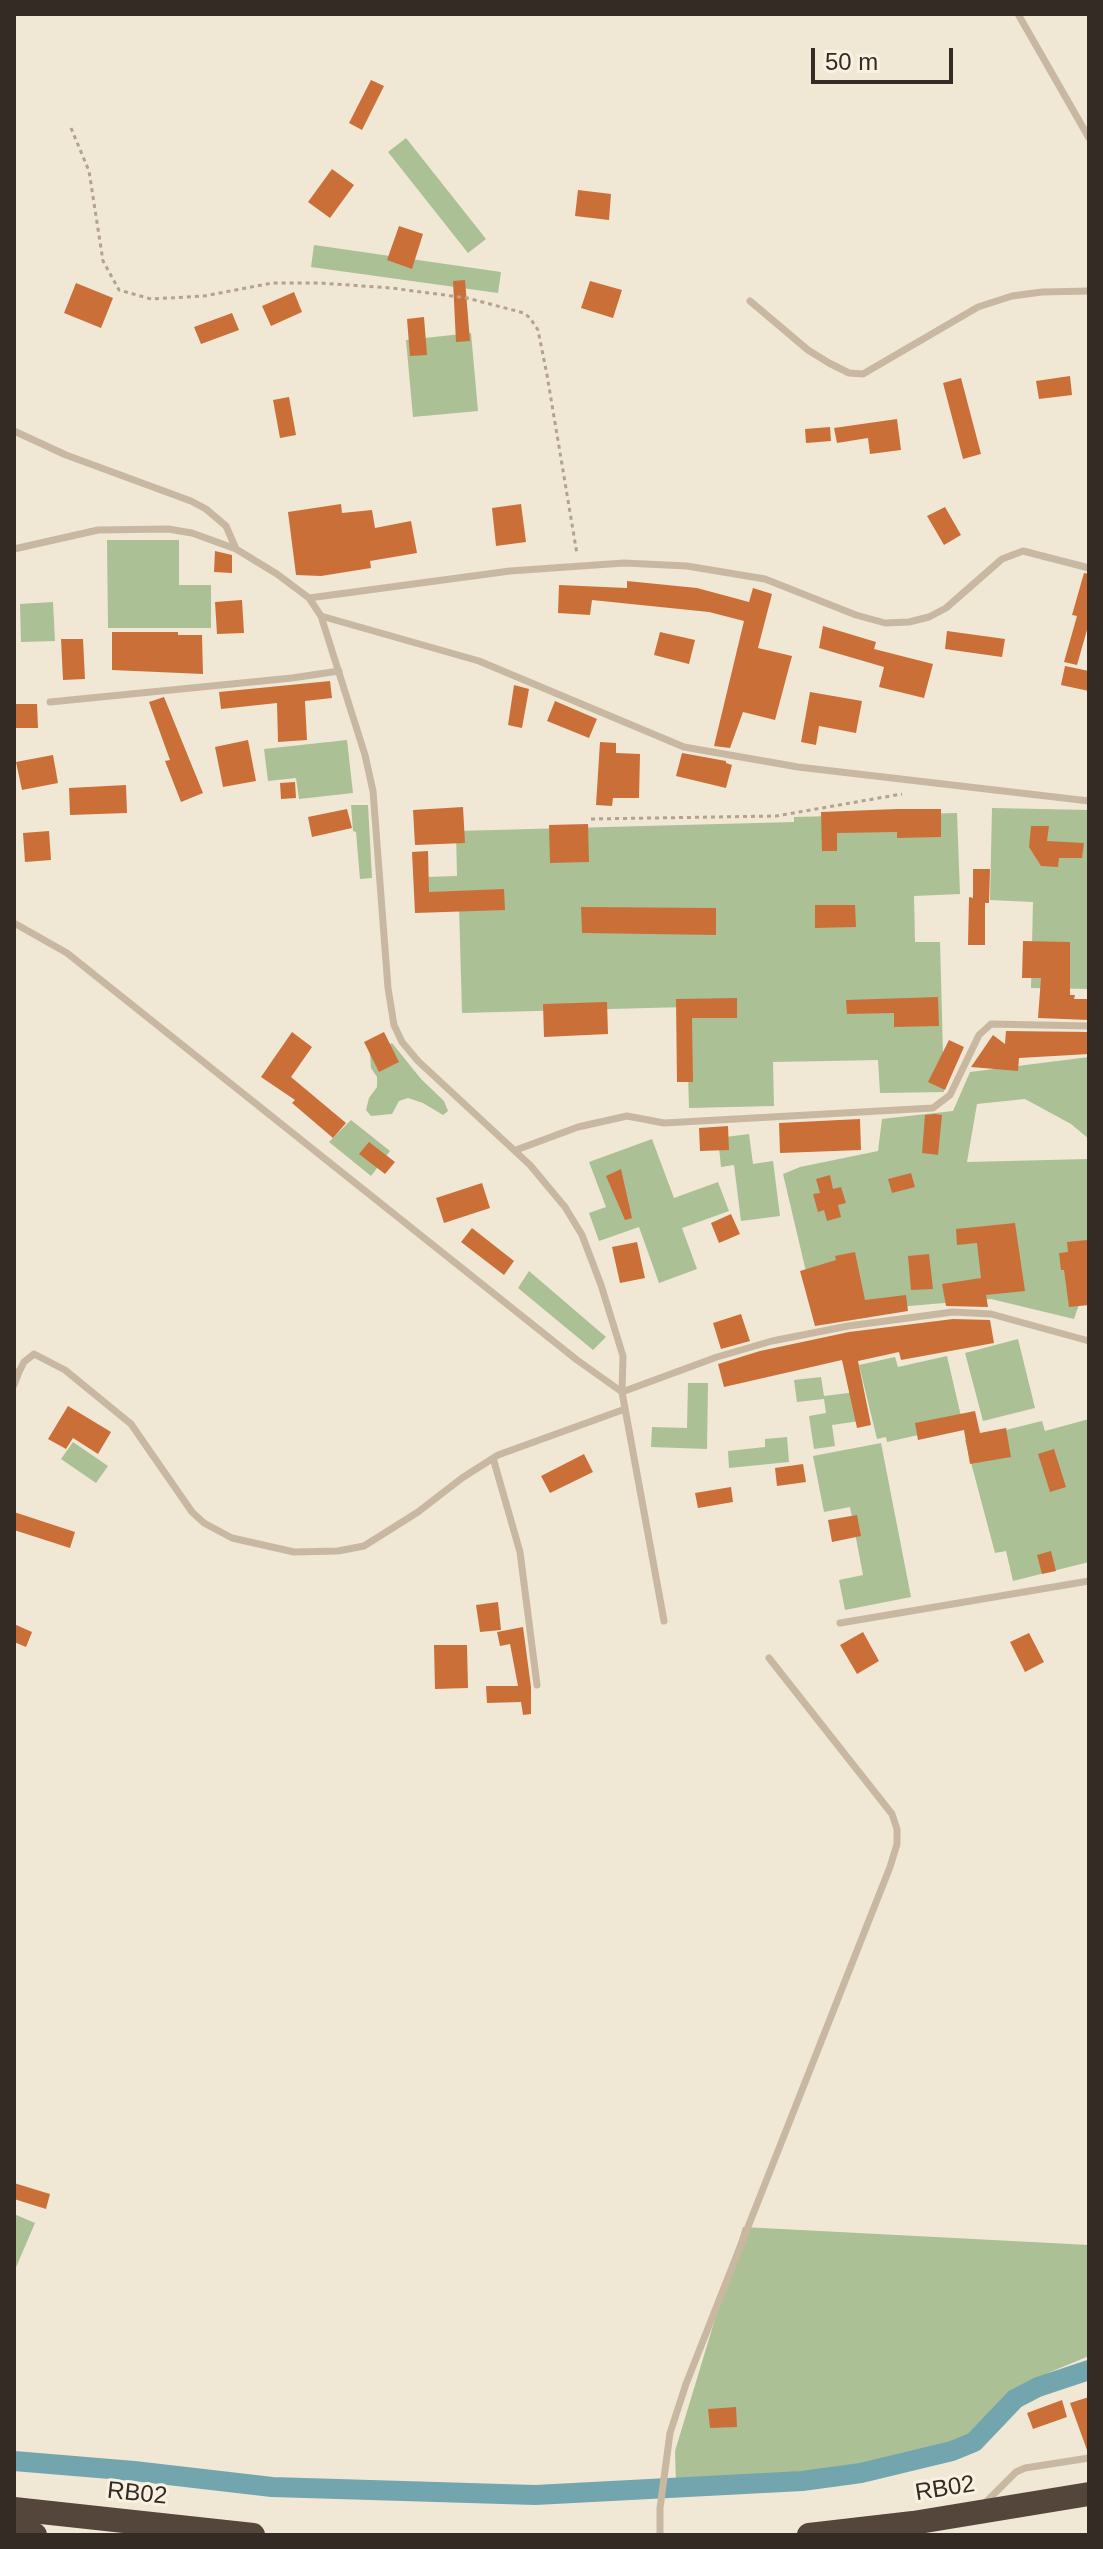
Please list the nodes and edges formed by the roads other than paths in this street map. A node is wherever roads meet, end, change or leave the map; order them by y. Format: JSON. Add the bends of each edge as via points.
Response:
{"nodes":[{"id":1,"x":1018,"y":14,"type":"edge"},
{"id":2,"x":1089,"y":138,"type":"edge"},
{"id":3,"x":1089,"y":291,"type":"edge"},
{"id":4,"x":750,"y":301,"type":"dead end"},
{"id":5,"x":14,"y":431,"type":"edge"},
{"id":6,"x":14,"y":549,"type":"edge"},
{"id":7,"x":236,"y":549,"type":"junction"},
{"id":8,"x":1089,"y":568,"type":"edge"},
{"id":9,"x":309,"y":598,"type":"junction"},
{"id":10,"x":321,"y":616,"type":"junction"},
{"id":11,"x":339,"y":671,"type":"junction"},
{"id":12,"x":50,"y":702,"type":"dead end"},
{"id":13,"x":1089,"y":801,"type":"edge"},
{"id":14,"x":14,"y":923,"type":"edge"},
{"id":15,"x":1089,"y":1026,"type":"edge"},
{"id":16,"x":516,"y":1150,"type":"junction"},
{"id":17,"x":1089,"y":1341,"type":"edge"},
{"id":18,"x":17,"y":1372,"type":"edge"},
{"id":19,"x":14,"y":1385,"type":"edge"},
{"id":20,"x":622,"y":1392,"type":"junction"},
{"id":21,"x":625,"y":1409,"type":"junction"},
{"id":22,"x":493,"y":1458,"type":"junction"},
{"id":23,"x":1089,"y":1581,"type":"edge"},
{"id":24,"x":664,"y":1621,"type":"dead end"},
{"id":25,"x":840,"y":1623,"type":"dead end"},
{"id":26,"x":769,"y":1658,"type":"dead end"},
{"id":27,"x":537,"y":1685,"type":"dead end"},
{"id":28,"x":1089,"y":2458,"type":"edge"},
{"id":29,"x":1089,"y":2494,"type":"edge"},
{"id":30,"x":14,"y":2509,"type":"edge"},
{"id":31,"x":976,"y":2512,"type":"junction"},
{"id":32,"x":14,"y":2533,"type":"edge"},
{"id":33,"x":35,"y":2535,"type":"edge"},
{"id":34,"x":253,"y":2535,"type":"edge"},
{"id":35,"x":660,"y":2535,"type":"edge"},
{"id":36,"x":809,"y":2535,"type":"edge"}],
"edges":[{"from":1,"to":2,"type":"lane"},
{"from":3,"to":4,"type":"lane","via":[[1012,296],[978,307],[863,374],[849,373],[808,350]]},
{"from":5,"to":7,"type":"lane","via":[[206,509],[226,526]]},
{"from":6,"to":7,"type":"lane","via":[[98,530],[134,528],[192,533]]},
{"from":7,"to":9,"type":"lane"},
{"from":8,"to":9,"type":"lane","via":[[1023,551],[1002,559],[929,617],[885,623],[765,579],[687,566],[624,563],[510,571]]},
{"from":9,"to":10,"type":"lane"},
{"from":10,"to":11,"type":"lane"},
{"from":10,"to":13,"type":"lane","via":[[479,661],[684,747],[798,767]]},
{"from":11,"to":12,"type":"lane"},
{"from":11,"to":16,"type":"lane","via":[[373,791],[394,1025],[418,1061]]},
{"from":14,"to":20,"type":"lane","via":[[67,953]]},
{"from":15,"to":16,"type":"lane","via":[[991,1024],[976,1040],[950,1095],[933,1108],[664,1123],[627,1116]]},
{"from":16,"to":20,"type":"lane","via":[[582,1235],[623,1356]]},
{"from":17,"to":20,"type":"lane","via":[[991,1314],[953,1312],[772,1341]]},
{"from":18,"to":19,"type":"lane"},
{"from":18,"to":22,"type":"lane","via":[[34,1354],[65,1370],[131,1424],[204,1523],[232,1538],[294,1552],[364,1546]]},
{"from":20,"to":21,"type":"lane"},
{"from":21,"to":22,"type":"lane"},
{"from":21,"to":24,"type":"lane"},
{"from":22,"to":27,"type":"lane","via":[[520,1552]]},
{"from":23,"to":25,"type":"lane"},
{"from":26,"to":35,"type":"lane","via":[[892,1814],[897,1844],[686,2384],[670,2433]]},
{"from":28,"to":31,"type":"lane","via":[[1016,2472]]},
{"from":29,"to":31,"type":"highway","name":"RB02"},
{"from":30,"to":34,"type":"highway","name":"RB02"},
{"from":31,"to":36,"type":"highway","name":"RB02"},
{"from":32,"to":33,"type":"highway"}]}
